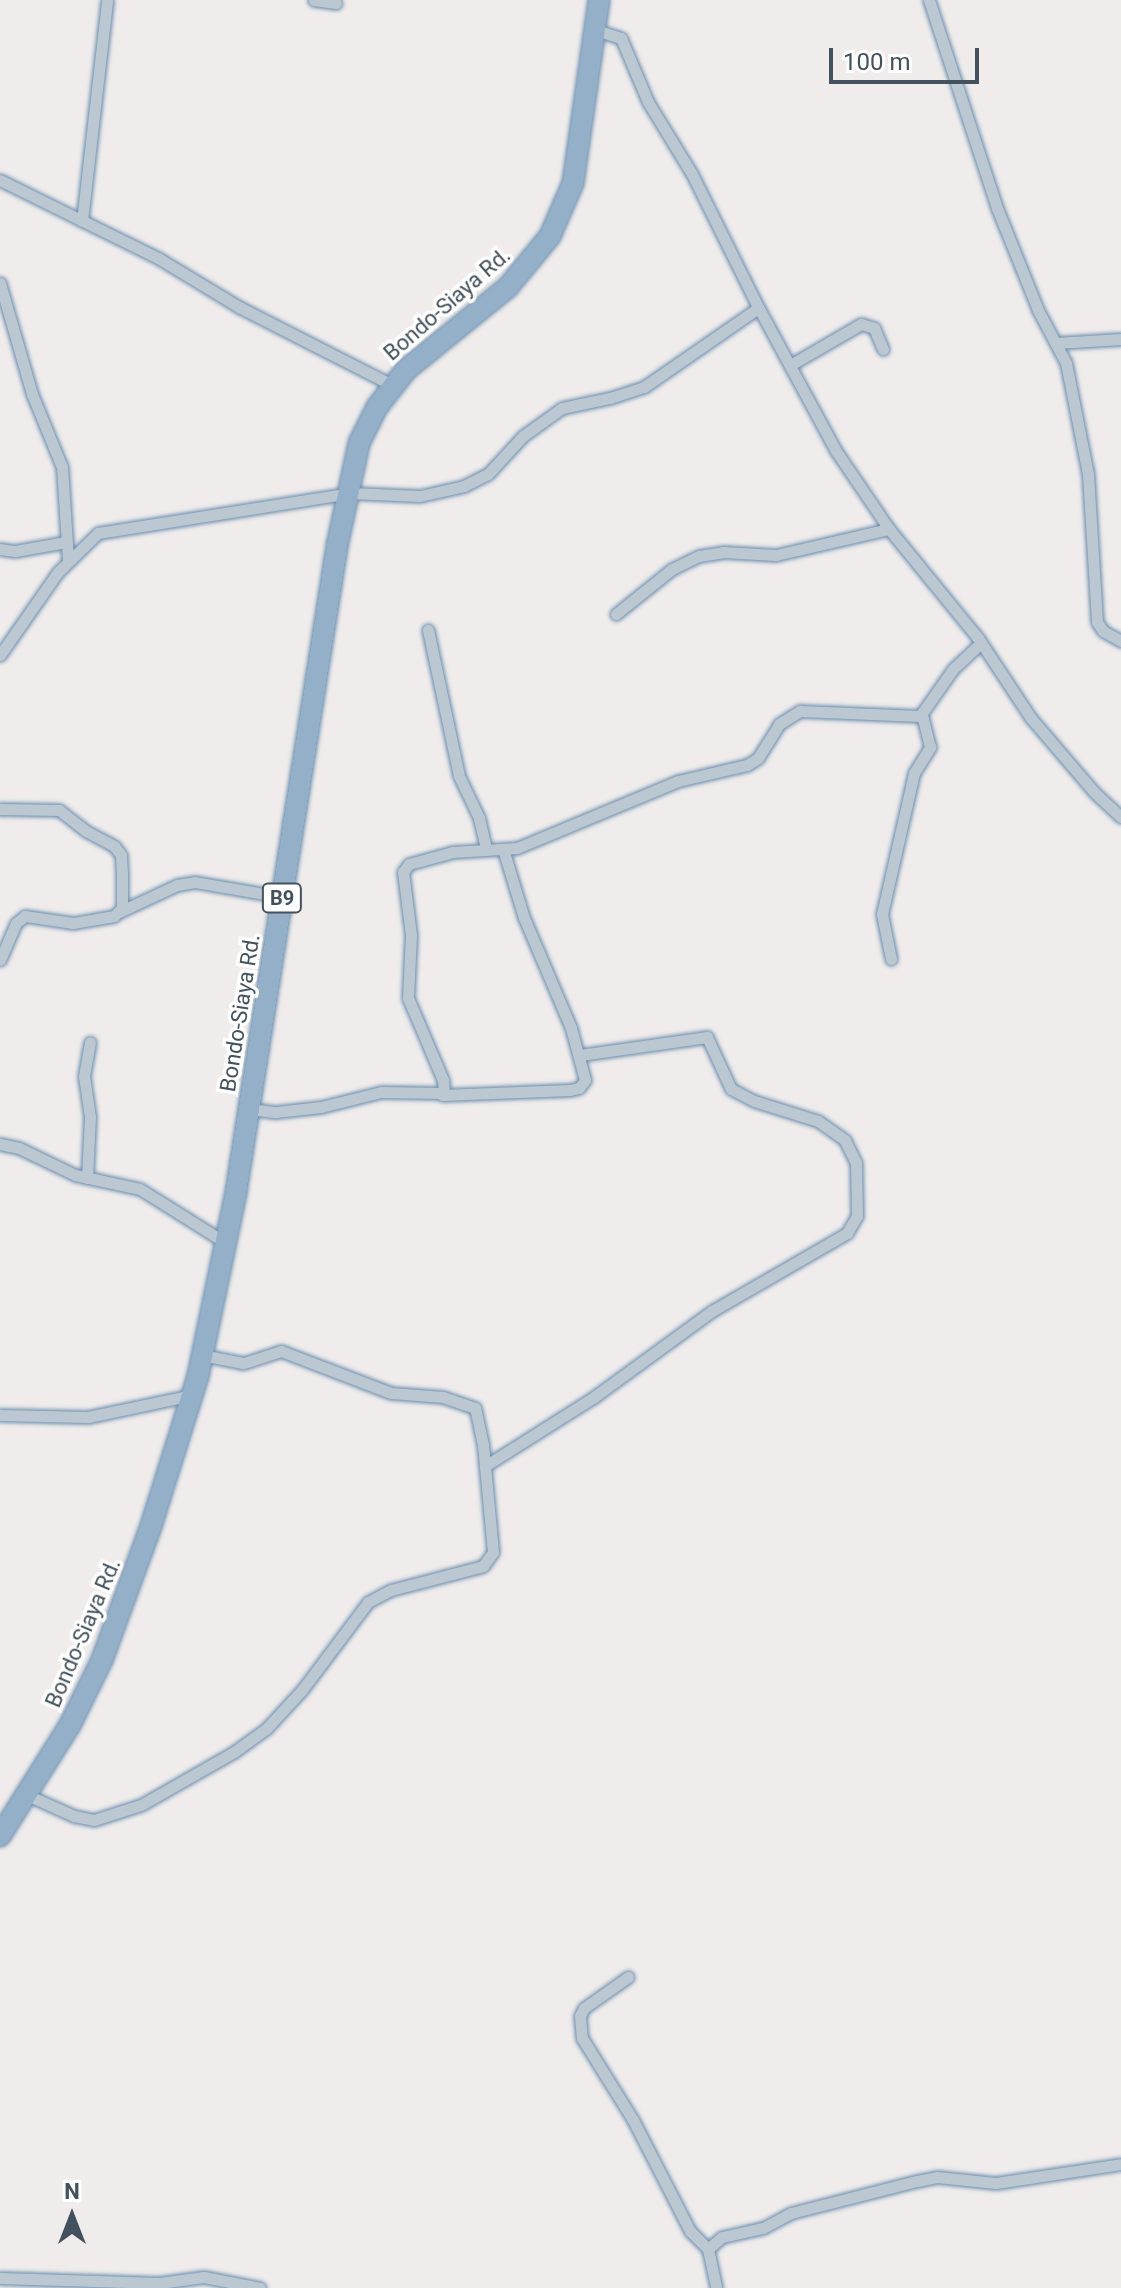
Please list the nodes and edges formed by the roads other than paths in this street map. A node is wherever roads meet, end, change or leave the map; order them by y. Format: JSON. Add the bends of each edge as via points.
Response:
{"nodes":[{"id":1,"x":107,"y":0,"type":"edge"},
{"id":2,"x":314,"y":0,"type":"edge"},
{"id":3,"x":599,"y":0,"type":"edge"},
{"id":4,"x":929,"y":0,"type":"edge"},
{"id":5,"x":336,"y":3,"type":"dead end"},
{"id":6,"x":596,"y":30,"type":"junction"},
{"id":7,"x":0,"y":180,"type":"edge"},
{"id":8,"x":82,"y":221,"type":"junction"},
{"id":9,"x":0,"y":283,"type":"edge"},
{"id":10,"x":758,"y":308,"type":"junction"},
{"id":11,"x":1121,"y":339,"type":"edge"},
{"id":12,"x":1056,"y":343,"type":"junction"},
{"id":13,"x":883,"y":349,"type":"dead end"},
{"id":14,"x":792,"y":364,"type":"junction"},
{"id":15,"x":392,"y":385,"type":"junction"},
{"id":16,"x":350,"y":493,"type":"junction"},
{"id":17,"x":889,"y":529,"type":"junction"},
{"id":18,"x":66,"y":542,"type":"junction"},
{"id":19,"x":0,"y":549,"type":"edge"},
{"id":20,"x":68,"y":560,"type":"junction"},
{"id":21,"x":616,"y":614,"type":"dead end"},
{"id":22,"x":428,"y":630,"type":"dead end"},
{"id":23,"x":1121,"y":641,"type":"edge"},
{"id":24,"x":981,"y":643,"type":"junction"},
{"id":25,"x":0,"y":655,"type":"edge"},
{"id":26,"x":922,"y":715,"type":"junction"},
{"id":27,"x":0,"y":809,"type":"edge"},
{"id":28,"x":1121,"y":817,"type":"edge"},
{"id":29,"x":486,"y":848,"type":"junction"},
{"id":30,"x":503,"y":849,"type":"junction"},
{"id":31,"x":282,"y":897,"type":"junction"},
{"id":32,"x":119,"y":912,"type":"junction"},
{"id":33,"x":891,"y":959,"type":"dead end"},
{"id":34,"x":0,"y":960,"type":"edge"},
{"id":35,"x":90,"y":1043,"type":"dead end"},
{"id":36,"x":580,"y":1055,"type":"junction"},
{"id":37,"x":442,"y":1095,"type":"junction"},
{"id":38,"x":250,"y":1109,"type":"junction"},
{"id":39,"x":0,"y":1144,"type":"edge"},
{"id":40,"x":87,"y":1178,"type":"junction"},
{"id":41,"x":226,"y":1243,"type":"junction"},
{"id":42,"x":202,"y":1355,"type":"junction"},
{"id":43,"x":192,"y":1395,"type":"junction"},
{"id":44,"x":0,"y":1415,"type":"edge"},
{"id":45,"x":485,"y":1466,"type":"junction"},
{"id":46,"x":25,"y":1794,"type":"junction"},
{"id":47,"x":0,"y":1836,"type":"edge"},
{"id":48,"x":628,"y":1977,"type":"dead end"},
{"id":49,"x":1121,"y":2164,"type":"edge"},
{"id":50,"x":708,"y":2249,"type":"junction"},
{"id":51,"x":0,"y":2278,"type":"edge"},
{"id":52,"x":260,"y":2288,"type":"edge"},
{"id":53,"x":716,"y":2288,"type":"edge"}],
"edges":[{"from":1,"to":8,"type":"street"},
{"from":2,"to":5,"type":"street"},
{"from":3,"to":6,"type":"highway","name":"Bondo-Siaya Rd.","number":"B9"},
{"from":4,"to":12,"type":"street","via":[[997,208]]},
{"from":6,"to":10,"type":"street","via":[[621,38],[640,85],[692,174]]},
{"from":6,"to":15,"type":"highway","name":"Bondo-Siaya Rd.","number":"B9","via":[[573,183],[550,236],[508,287]]},
{"from":7,"to":8,"type":"street"},
{"from":8,"to":15,"type":"street"},
{"from":9,"to":18,"type":"street","via":[[32,394],[62,467]]},
{"from":10,"to":14,"type":"street"},
{"from":10,"to":16,"type":"street","via":[[644,387],[562,408],[523,436],[481,479],[420,496]]},
{"from":11,"to":12,"type":"street"},
{"from":12,"to":23,"type":"street","via":[[1066,363],[1088,474],[1097,622]]},
{"from":13,"to":14,"type":"street","via":[[874,328],[861,324]]},
{"from":14,"to":17,"type":"street","via":[[825,434]]},
{"from":15,"to":16,"type":"highway","name":"Bondo-Siaya Rd.","number":"B9","via":[[359,443]]},
{"from":16,"to":20,"type":"street","via":[[106,530]]},
{"from":16,"to":31,"type":"highway","name":"Bondo-Siaya Rd.","number":"B9","via":[[337,546]]},
{"from":17,"to":21,"type":"street","via":[[776,555],[699,556],[672,569]]},
{"from":17,"to":24,"type":"street"},
{"from":18,"to":19,"type":"street"},
{"from":18,"to":20,"type":"street"},
{"from":20,"to":25,"type":"street"},
{"from":22,"to":29,"type":"street","via":[[459,776]]},
{"from":24,"to":26,"type":"street","via":[[953,669]]},
{"from":24,"to":28,"type":"street","via":[[1041,730]]},
{"from":26,"to":30,"type":"street","via":[[800,711],[779,724],[754,762],[678,781],[527,844]]},
{"from":26,"to":33,"type":"street","via":[[930,747],[914,773],[882,914]]},
{"from":27,"to":32,"type":"street","via":[[53,808],[114,846],[122,862]]},
{"from":29,"to":30,"type":"street"},
{"from":29,"to":37,"type":"street","via":[[428,857],[403,872],[411,935],[408,998],[443,1080]]},
{"from":30,"to":36,"type":"street","via":[[520,907]]},
{"from":31,"to":32,"type":"street","via":[[195,882]]},
{"from":31,"to":38,"type":"highway","name":"Bondo-Siaya Rd.","number":"B9"},
{"from":32,"to":34,"type":"street","via":[[88,923],[20,918]]},
{"from":35,"to":40,"type":"street","via":[[84,1076],[90,1117]]},
{"from":36,"to":37,"type":"street","via":[[585,1080],[579,1088]]},
{"from":36,"to":45,"type":"street","via":[[707,1037],[731,1089],[818,1121],[845,1140],[856,1163],[857,1216],[847,1233],[746,1289],[594,1397]]},
{"from":37,"to":38,"type":"street","via":[[381,1092],[321,1107]]},
{"from":38,"to":41,"type":"highway","name":"Bondo-Siaya Rd.","number":"B9"},
{"from":39,"to":40,"type":"street"},
{"from":40,"to":41,"type":"street","via":[[144,1191]]},
{"from":41,"to":42,"type":"highway","name":"Bondo-Siaya Rd.","number":"B9"},
{"from":42,"to":43,"type":"highway","name":"Bondo-Siaya Rd.","number":"B9"},
{"from":42,"to":45,"type":"street","via":[[243,1363],[281,1351],[391,1393],[467,1404],[477,1413]]},
{"from":43,"to":44,"type":"street","via":[[88,1417]]},
{"from":43,"to":46,"type":"highway","name":"Bondo-Siaya Rd.","number":"B9","via":[[106,1650],[70,1725]]},
{"from":45,"to":46,"type":"street","via":[[493,1552],[488,1562],[391,1590],[368,1602],[284,1711],[254,1739],[141,1805],[108,1818],[74,1816]]},
{"from":46,"to":47,"type":"highway","name":"Bondo-Siaya Rd.","number":"B9"},
{"from":48,"to":50,"type":"street","via":[[584,2008],[582,2038],[684,2220]]},
{"from":49,"to":50,"type":"street","via":[[996,2183],[937,2177],[917,2181],[791,2213],[763,2228],[722,2237]]},
{"from":50,"to":53,"type":"street"},
{"from":51,"to":52,"type":"street","via":[[159,2283],[204,2277]]}]}
